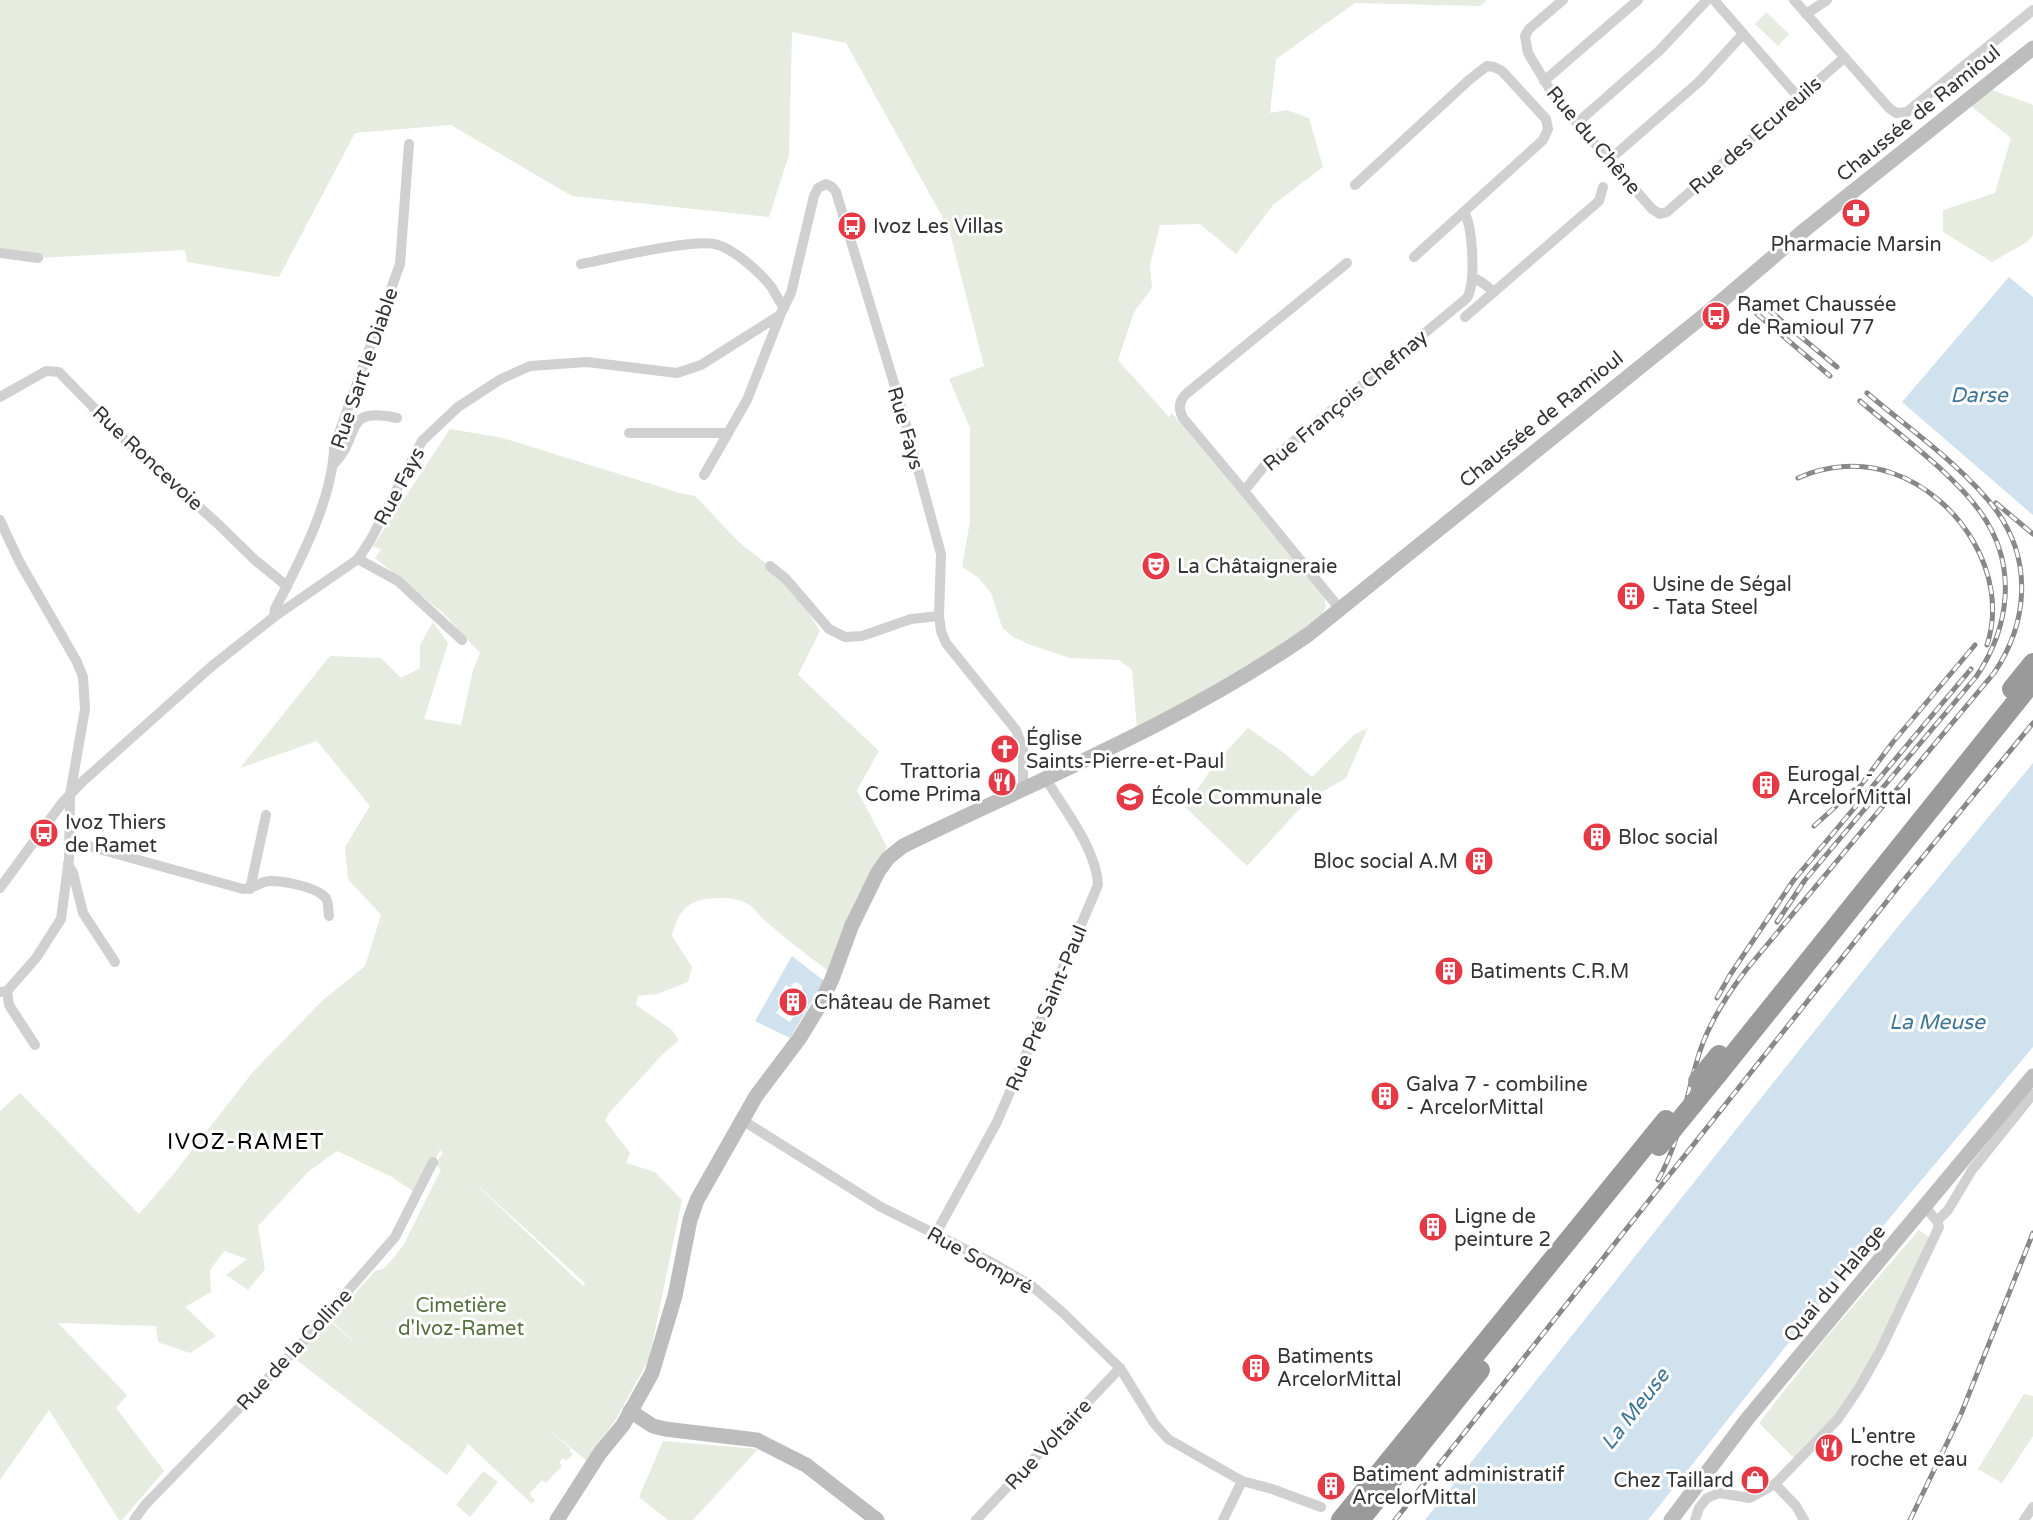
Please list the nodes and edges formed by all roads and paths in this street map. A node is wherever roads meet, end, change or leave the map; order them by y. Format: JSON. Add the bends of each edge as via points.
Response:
{"nodes":[{"id":1,"x":1563,"y":0,"type":"edge"},
{"id":2,"x":1638,"y":0,"type":"edge"},
{"id":3,"x":1707,"y":0,"type":"edge"},
{"id":4,"x":1714,"y":0,"type":"edge"},
{"id":5,"x":1794,"y":0,"type":"edge"},
{"id":6,"x":1827,"y":0,"type":"edge"},
{"id":7,"x":2033,"y":10,"type":"edge"},
{"id":8,"x":1806,"y":14,"type":"junction"},
{"id":9,"x":1743,"y":34,"type":"junction"},
{"id":10,"x":2033,"y":48,"type":"edge"},
{"id":11,"x":1844,"y":58,"type":"junction"},
{"id":12,"x":1544,"y":81,"type":"junction"},
{"id":13,"x":1799,"y":98,"type":"junction"},
{"id":14,"x":1577,"y":123,"type":"junction"},
{"id":15,"x":409,"y":144,"type":"dead end"},
{"id":16,"x":1609,"y":160,"type":"junction"},
{"id":17,"x":1355,"y":184,"type":"dead end"},
{"id":18,"x":1602,"y":186,"type":"dead end"},
{"id":19,"x":1464,"y":212,"type":"junction"},
{"id":20,"x":1667,"y":212,"type":"joint"},
{"id":21,"x":0,"y":254,"type":"edge"},
{"id":22,"x":1414,"y":257,"type":"dead end"},
{"id":23,"x":38,"y":258,"type":"dead end"},
{"id":24,"x":1347,"y":263,"type":"dead end"},
{"id":25,"x":581,"y":264,"type":"dead end"},
{"id":26,"x":1472,"y":278,"type":"junction"},
{"id":27,"x":1494,"y":292,"type":"junction"},
{"id":28,"x":782,"y":312,"type":"junction"},
{"id":29,"x":1465,"y":317,"type":"dead end"},
{"id":30,"x":0,"y":397,"type":"edge"},
{"id":31,"x":397,"y":418,"type":"dead end"},
{"id":32,"x":629,"y":433,"type":"dead end"},
{"id":33,"x":728,"y":433,"type":"junction"},
{"id":34,"x":334,"y":464,"type":"junction"},
{"id":35,"x":704,"y":475,"type":"dead end"},
{"id":36,"x":1244,"y":491,"type":"junction"},
{"id":37,"x":0,"y":520,"type":"edge"},
{"id":38,"x":358,"y":559,"type":"junction"},
{"id":39,"x":770,"y":566,"type":"dead end"},
{"id":40,"x":287,"y":586,"type":"junction"},
{"id":41,"x":1340,"y":609,"type":"junction"},
{"id":42,"x":939,"y":616,"type":"junction"},
{"id":43,"x":274,"y":617,"type":"junction"},
{"id":44,"x":462,"y":640,"type":"dead end"},
{"id":45,"x":2033,"y":663,"type":"edge"},
{"id":46,"x":2033,"y":681,"type":"edge"},
{"id":47,"x":1046,"y":779,"type":"junction"},
{"id":48,"x":1023,"y":790,"type":"junction"},
{"id":49,"x":70,"y":795,"type":"junction"},
{"id":50,"x":266,"y":814,"type":"dead end"},
{"id":51,"x":70,"y":841,"type":"junction"},
{"id":52,"x":68,"y":865,"type":"junction"},
{"id":53,"x":0,"y":888,"type":"edge"},
{"id":54,"x":250,"y":889,"type":"junction"},
{"id":55,"x":329,"y":916,"type":"dead end"},
{"id":56,"x":115,"y":962,"type":"dead end"},
{"id":57,"x":4,"y":992,"type":"edge"},
{"id":58,"x":35,"y":1044,"type":"dead end"},
{"id":59,"x":2033,"y":1076,"type":"edge"},
{"id":60,"x":2033,"y":1094,"type":"edge"},
{"id":61,"x":742,"y":1120,"type":"junction"},
{"id":62,"x":433,"y":1162,"type":"dead end"},
{"id":63,"x":1925,"y":1207,"type":"junction"},
{"id":64,"x":1937,"y":1221,"type":"junction"},
{"id":65,"x":934,"y":1235,"type":"junction"},
{"id":66,"x":1120,"y":1368,"type":"junction"},
{"id":67,"x":630,"y":1411,"type":"junction"},
{"id":68,"x":1242,"y":1481,"type":"junction"},
{"id":69,"x":1775,"y":1484,"type":"junction"},
{"id":70,"x":1321,"y":1507,"type":"dead end"},
{"id":71,"x":2033,"y":1508,"type":"edge"},
{"id":72,"x":134,"y":1520,"type":"edge"},
{"id":73,"x":557,"y":1520,"type":"edge"},
{"id":74,"x":877,"y":1520,"type":"edge"},
{"id":75,"x":976,"y":1520,"type":"edge"},
{"id":76,"x":1223,"y":1520,"type":"edge"},
{"id":77,"x":1341,"y":1520,"type":"edge"},
{"id":78,"x":1360,"y":1520,"type":"edge"},
{"id":79,"x":1671,"y":1520,"type":"edge"},
{"id":80,"x":1695,"y":1520,"type":"edge"},
{"id":81,"x":1804,"y":1520,"type":"edge"},
{"id":82,"x":2024,"y":1520,"type":"edge"}],
"edges":[{"from":1,"to":12,"type":"street","name":"Rue du Chêne","via":[[1534,23],[1525,36],[1528,52]]},
{"from":2,"to":12,"type":"street"},
{"from":3,"to":14,"type":"street","via":[[1659,51]]},
{"from":4,"to":9,"type":"street"},
{"from":5,"to":8,"type":"street"},
{"from":6,"to":8,"type":"street"},
{"from":7,"to":11,"type":"street","via":[[1907,112],[1896,113],[1889,108]]},
{"from":8,"to":11,"type":"street"},
{"from":9,"to":13,"type":"street"},
{"from":9,"to":16,"type":"street","via":[[1700,81]]},
{"from":10,"to":41,"type":"main road","name":"Chaussée de Ramioul"},
{"from":11,"to":13,"type":"street","name":"Rue des Ecureuils"},
{"from":12,"to":14,"type":"street","name":"Rue du Chêne"},
{"from":13,"to":20,"type":"street","name":"Rue des Ecureuils"},
{"from":14,"to":16,"type":"street","name":"Rue du Chêne"},
{"from":15,"to":34,"type":"street","name":"Rue Sart le Diable","via":[[400,264],[334,447]]},
{"from":16,"to":20,"type":"street","name":"Rue du Chêne","via":[[1656,212]]},
{"from":17,"to":19,"type":"street","via":[[1483,68],[1491,66],[1502,71],[1546,119],[1548,129],[1543,140]]},
{"from":18,"to":27,"type":"street","via":[[1599,201]]},
{"from":19,"to":22,"type":"street"},
{"from":19,"to":26,"type":"street","name":"Rue François Chefnay","via":[[1470,228]]},
{"from":21,"to":23,"type":"street"},
{"from":24,"to":36,"type":"street","via":[[1180,401],[1183,417]]},
{"from":25,"to":28,"type":"street","via":[[688,244],[717,244],[762,276]]},
{"from":26,"to":27,"type":"street"},
{"from":26,"to":36,"type":"street","name":"Rue François Chefnay","via":[[1463,303],[1264,465]]},
{"from":27,"to":29,"type":"street"},
{"from":28,"to":33,"type":"street","via":[[747,400]]},
{"from":28,"to":38,"type":"street","name":"Rue Fays","via":[[701,365],[677,373],[587,362],[530,366],[501,379],[458,407],[422,441]]},
{"from":28,"to":42,"type":"street","name":"Rue Fays","via":[[791,293],[814,196],[818,188],[832,186],[900,403],[941,554]]},
{"from":30,"to":40,"type":"street","name":"Rue Roncevoie","via":[[46,371],[59,372],[134,449]]},
{"from":31,"to":34,"type":"street","via":[[366,414],[356,423]]},
{"from":32,"to":33,"type":"street"},
{"from":33,"to":35,"type":"street"},
{"from":34,"to":40,"type":"street","name":"Rue Sart le Diable","via":[[321,510]]},
{"from":36,"to":41,"type":"street"},
{"from":37,"to":49,"type":"street","via":[[83,677],[85,709]]},
{"from":38,"to":43,"type":"street","name":"Rue Fays"},
{"from":38,"to":44,"type":"street","via":[[398,581]]},
{"from":39,"to":42,"type":"street","via":[[830,629],[845,637],[862,636],[911,619]]},
{"from":40,"to":43,"type":"street","name":"Rue Sart le Diable"},
{"from":41,"to":47,"type":"main road","name":"Chaussée de Ramioul","via":[[1232,684]]},
{"from":42,"to":48,"type":"street","name":"Rue Fays","via":[[946,643],[1016,730],[1023,748]]},
{"from":43,"to":49,"type":"street","name":"Rue Fays","via":[[212,666]]},
{"from":45,"to":77,"type":"highway","bridge":true},
{"from":46,"to":78,"type":"highway","bridge":true},
{"from":47,"to":48,"type":"main road","name":"Chaussée de Ramioul"},
{"from":47,"to":65,"type":"street","name":"Rue Pré Saint-Paul","via":[[1091,854],[1098,885],[997,1122]]},
{"from":48,"to":61,"type":"main road","name":"Chaussée de Ramioul","via":[[903,846],[883,863],[818,1008]]},
{"from":49,"to":51,"type":"street"},
{"from":49,"to":53,"type":"street","name":"Rue Fays"},
{"from":50,"to":54,"type":"street"},
{"from":51,"to":52,"type":"street"},
{"from":51,"to":54,"type":"street"},
{"from":52,"to":56,"type":"street","via":[[82,913]]},
{"from":52,"to":57,"type":"street","via":[[62,919],[36,958]]},
{"from":54,"to":55,"type":"street","via":[[268,881],[299,885],[324,896]]},
{"from":57,"to":58,"type":"street"},
{"from":59,"to":63,"type":"main road","name":"Quai du Halage"},
{"from":60,"to":64,"type":"street"},
{"from":61,"to":65,"type":"street","name":"Rue Sompré","via":[[881,1207]]},
{"from":61,"to":67,"type":"main road","name":"Chaussée de Ramioul","via":[[697,1200],[657,1360]]},
{"from":62,"to":72,"type":"street","name":"Rue de la Colline","via":[[394,1237],[304,1341]]},
{"from":63,"to":64,"type":"street"},
{"from":63,"to":79,"type":"main road","name":"Quai du Halage","via":[[1748,1418]]},
{"from":64,"to":69,"type":"street","via":[[1939,1227],[1934,1238],[1859,1388],[1838,1419]]},
{"from":65,"to":66,"type":"street","name":"Rue Sompré","via":[[1032,1286]]},
{"from":66,"to":68,"type":"street","name":"Rue Sompré","via":[[1154,1424],[1168,1439]]},
{"from":66,"to":75,"type":"street","name":"Rue Voltaire"},
{"from":67,"to":73,"type":"main road","name":"Chaussée de Ramioul"},
{"from":67,"to":74,"type":"main road","via":[[665,1429],[757,1440],[773,1447],[806,1465]]},
{"from":68,"to":70,"type":"street","name":"Rue Sompré"},
{"from":68,"to":76,"type":"street"},
{"from":69,"to":80,"type":"street","via":[[1750,1498],[1719,1493],[1707,1498]]},
{"from":69,"to":81,"type":"street"},
{"from":71,"to":82,"type":"street"}]}
